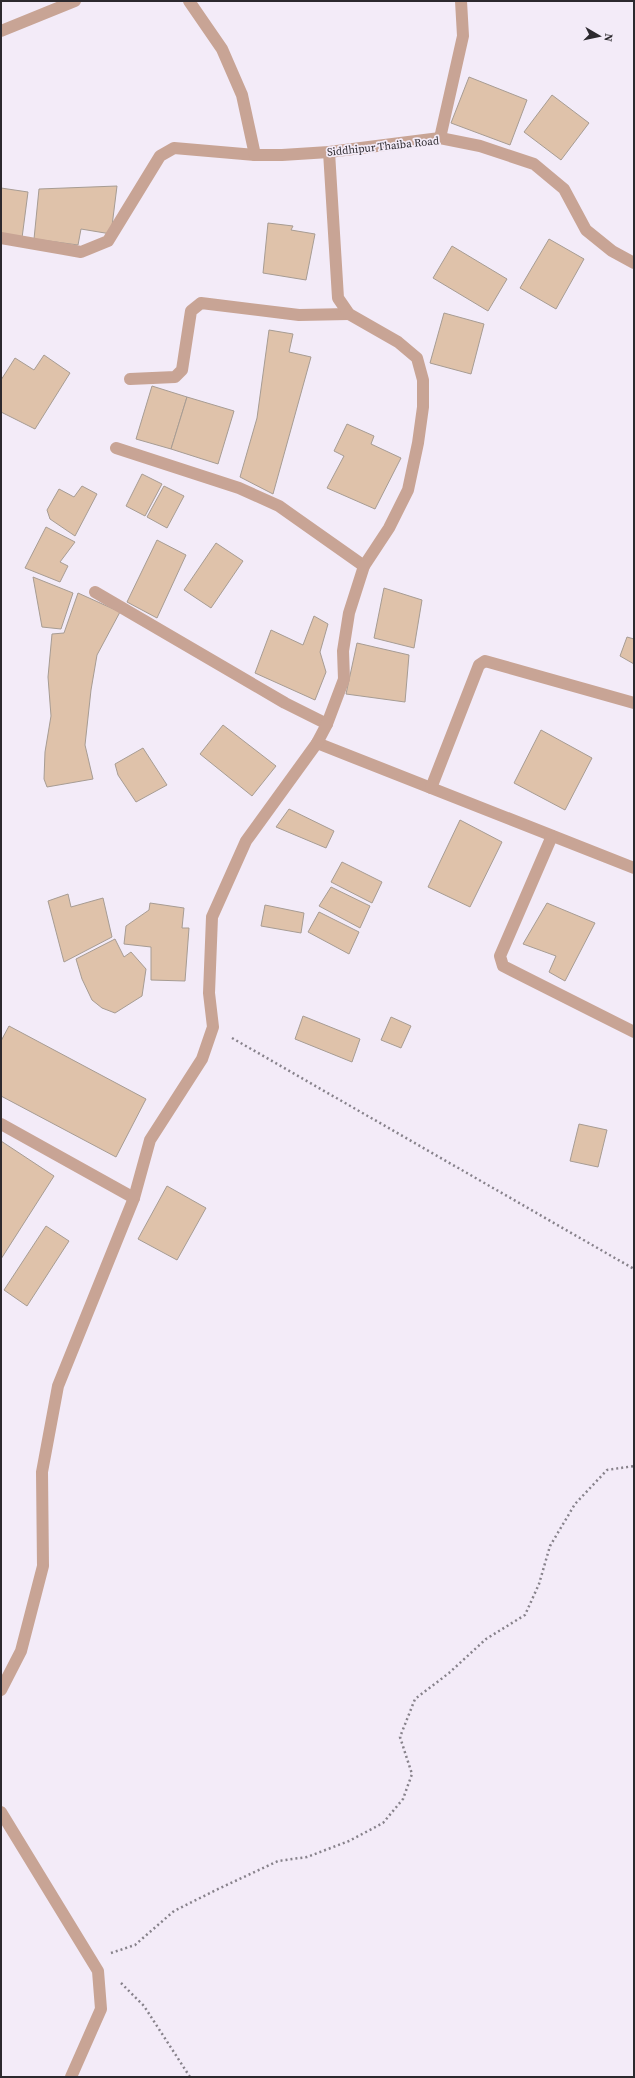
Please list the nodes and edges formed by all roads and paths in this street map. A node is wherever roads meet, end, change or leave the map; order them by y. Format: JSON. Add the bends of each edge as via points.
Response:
{"nodes":[{"id":1,"x":75,"y":1,"type":"edge"},
{"id":2,"x":189,"y":1,"type":"edge"},
{"id":3,"x":461,"y":1,"type":"edge"},
{"id":4,"x":1,"y":31,"type":"edge"},
{"id":5,"x":440,"y":138,"type":"junction"},
{"id":6,"x":329,"y":152,"type":"junction"},
{"id":7,"x":255,"y":155,"type":"junction"},
{"id":8,"x":1,"y":238,"type":"edge"},
{"id":9,"x":634,"y":262,"type":"edge"},
{"id":10,"x":349,"y":314,"type":"junction"},
{"id":11,"x":130,"y":379,"type":"dead end"},
{"id":12,"x":116,"y":448,"type":"dead end"},
{"id":13,"x":364,"y":566,"type":"junction"},
{"id":14,"x":95,"y":592,"type":"dead end"},
{"id":15,"x":634,"y":703,"type":"edge"},
{"id":16,"x":327,"y":724,"type":"junction"},
{"id":17,"x":316,"y":743,"type":"junction"},
{"id":18,"x":431,"y":788,"type":"junction"},
{"id":19,"x":552,"y":836,"type":"junction"},
{"id":20,"x":634,"y":868,"type":"edge"},
{"id":21,"x":213,"y":1027,"type":"junction"},
{"id":22,"x":634,"y":1032,"type":"edge"},
{"id":23,"x":1,"y":1124,"type":"edge"},
{"id":24,"x":134,"y":1198,"type":"junction"},
{"id":25,"x":634,"y":1269,"type":"edge"},
{"id":26,"x":634,"y":1466,"type":"edge"},
{"id":27,"x":1,"y":1690,"type":"edge"},
{"id":28,"x":1,"y":1812,"type":"edge"},
{"id":29,"x":108,"y":1954,"type":"dead end"},
{"id":30,"x":118,"y":1980,"type":"dead end"},
{"id":31,"x":71,"y":2077,"type":"edge"},
{"id":32,"x":190,"y":2077,"type":"edge"}],
"edges":[{"from":1,"to":4,"type":"street"},
{"from":2,"to":7,"type":"street","via":[[222,49],[242,95]]},
{"from":3,"to":5,"type":"street","via":[[463,36]]},
{"from":5,"to":6,"type":"street","name":"Siddhipur Thaiba Road"},
{"from":5,"to":9,"type":"street","name":"Siddhipur Thaiba Road","via":[[480,146],[534,164],[564,189],[586,230],[612,251]]},
{"from":6,"to":7,"type":"street","name":"Siddhipur Thaiba Road"},
{"from":6,"to":10,"type":"street","via":[[338,298]]},
{"from":7,"to":8,"type":"street","name":"Siddhipur Thaiba Road","via":[[174,148],[160,156],[108,241],[81,252]]},
{"from":10,"to":11,"type":"street","via":[[299,315],[201,303],[191,311],[182,370],[175,377]]},
{"from":10,"to":13,"type":"street","via":[[398,342],[417,358],[424,380],[418,443],[408,490],[389,528]]},
{"from":12,"to":13,"type":"street","via":[[239,488],[279,506]]},
{"from":13,"to":16,"type":"street","via":[[349,613],[343,651],[344,679]]},
{"from":14,"to":16,"type":"street","via":[[285,703]]},
{"from":15,"to":18,"type":"street","via":[[485,661],[479,665]]},
{"from":16,"to":17,"type":"street"},
{"from":17,"to":18,"type":"street"},
{"from":17,"to":21,"type":"street","via":[[246,842],[212,917],[209,993]]},
{"from":18,"to":19,"type":"street"},
{"from":19,"to":20,"type":"street"},
{"from":19,"to":22,"type":"street","via":[[500,956],[503,966]]},
{"from":21,"to":24,"type":"street","via":[[202,1059],[150,1140]]},
{"from":21,"to":25,"type":"path"},
{"from":23,"to":24,"type":"street"},
{"from":24,"to":27,"type":"street","via":[[58,1386],[42,1472],[43,1566],[21,1651]]},
{"from":26,"to":29,"type":"path","via":[[607,1470],[574,1504],[550,1546],[539,1584],[525,1615],[486,1639],[449,1673],[415,1699],[400,1737],[412,1774],[403,1799],[383,1823],[350,1841],[307,1856],[278,1861],[216,1890],[174,1911],[135,1945]]},
{"from":28,"to":31,"type":"street","via":[[98,1971],[101,2009]]},
{"from":30,"to":32,"type":"path","via":[[144,2006]]}]}
